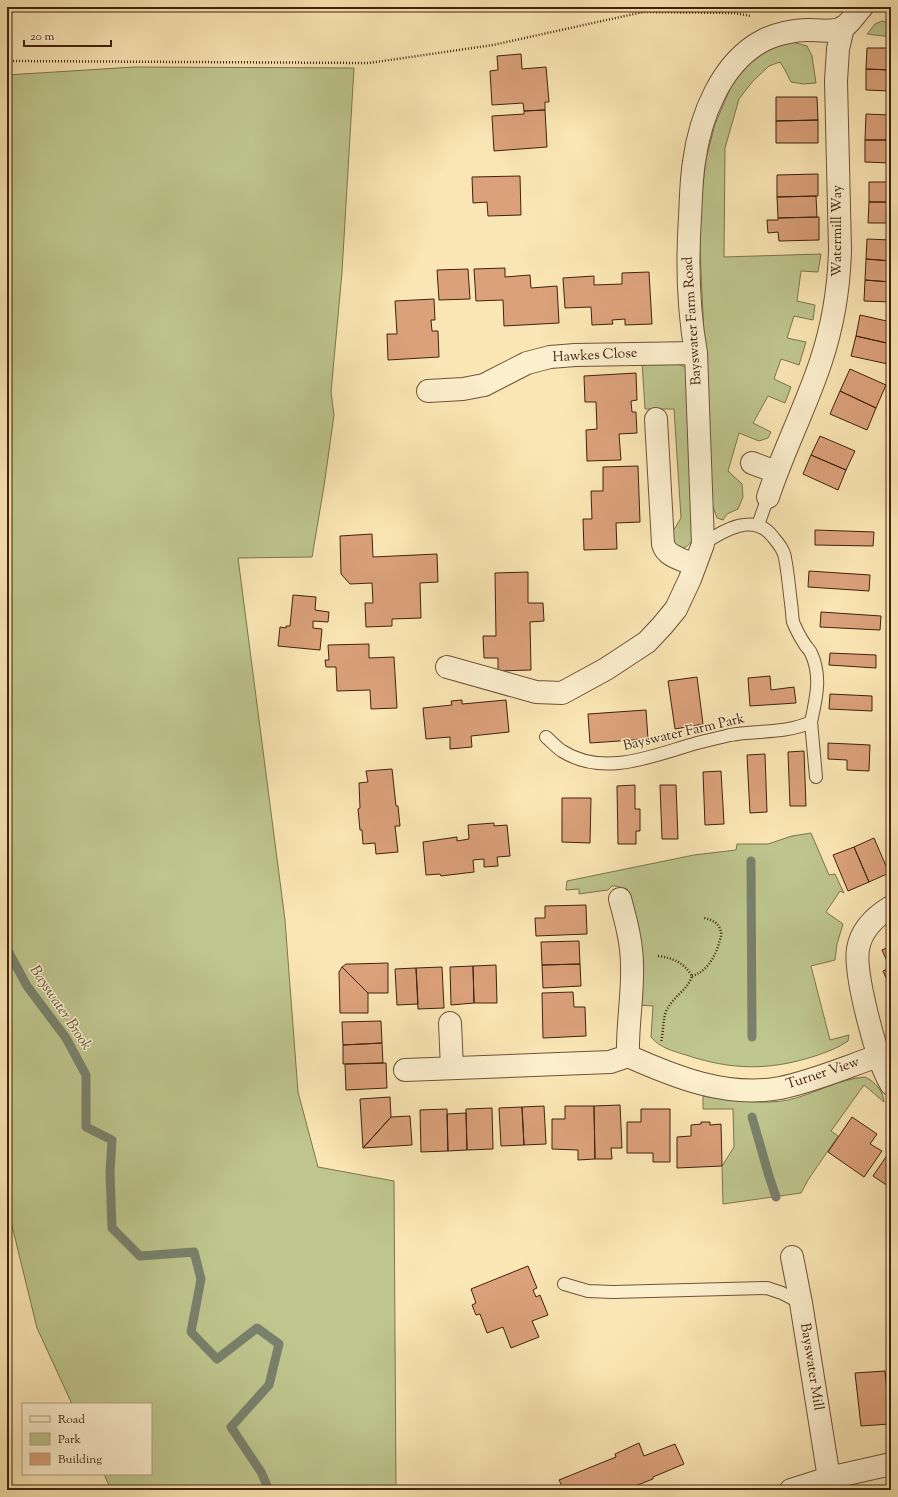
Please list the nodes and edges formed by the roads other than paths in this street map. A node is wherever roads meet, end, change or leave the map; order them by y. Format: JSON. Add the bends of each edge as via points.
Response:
{"nodes":[{"id":1,"x":862,"y":7,"type":"edge"},
{"id":2,"x":843,"y":27,"type":"junction"},
{"id":3,"x":696,"y":353,"type":"junction"},
{"id":4,"x":428,"y":391,"type":"dead end"},
{"id":5,"x":656,"y":419,"type":"dead end"},
{"id":6,"x":752,"y":463,"type":"dead end"},
{"id":7,"x":776,"y":472,"type":"junction"},
{"id":8,"x":768,"y":497,"type":"joint"},
{"id":9,"x":758,"y":524,"type":"junction"},
{"id":10,"x":703,"y":544,"type":"junction"},
{"id":11,"x":695,"y":565,"type":"junction"},
{"id":12,"x":447,"y":667,"type":"dead end"},
{"id":13,"x":811,"y":722,"type":"junction"},
{"id":14,"x":546,"y":737,"type":"dead end"},
{"id":15,"x":816,"y":777,"type":"dead end"},
{"id":16,"x":620,"y":899,"type":"dead end"},
{"id":17,"x":891,"y":907,"type":"edge"},
{"id":18,"x":450,"y":1023,"type":"dead end"},
{"id":19,"x":628,"y":1056,"type":"junction"},
{"id":20,"x":878,"y":1056,"type":"junction"},
{"id":21,"x":452,"y":1068,"type":"junction"},
{"id":22,"x":405,"y":1070,"type":"dead end"},
{"id":23,"x":891,"y":1084,"type":"edge"},
{"id":24,"x":792,"y":1257,"type":"dead end"},
{"id":25,"x":564,"y":1284,"type":"dead end"},
{"id":26,"x":801,"y":1303,"type":"junction"},
{"id":27,"x":891,"y":1464,"type":"edge"},
{"id":28,"x":829,"y":1478,"type":"junction"},
{"id":29,"x":791,"y":1490,"type":"edge"}],
"edges":[{"from":1,"to":2,"type":"street"},
{"from":2,"to":3,"type":"street","name":"Bayswater Farm Road","via":[[826,31],[807,30],[781,34],[764,40],[737,60],[718,87],[700,136],[692,180],[688,251],[690,322]]},
{"from":2,"to":7,"type":"street","name":"Watermill Way","via":[[838,49],[836,81],[839,277],[821,361]]},
{"from":3,"to":4,"type":"street","name":"Hawkes Close","via":[[550,357],[527,363],[484,385]]},
{"from":3,"to":10,"type":"street","name":"Bayswater Farm Road"},
{"from":5,"to":11,"type":"street","via":[[664,548],[668,553]]},
{"from":6,"to":7,"type":"street"},
{"from":7,"to":8,"type":"street","name":"Watermill Way"},
{"from":8,"to":9,"type":"lane"},
{"from":9,"to":10,"type":"lane","via":[[736,526]]},
{"from":9,"to":13,"type":"lane","via":[[770,533],[785,556],[793,621],[816,666],[817,697]]},
{"from":10,"to":11,"type":"street","name":"Bayswater Farm Road"},
{"from":11,"to":12,"type":"street","name":"Bayswater Farm Road","via":[[676,610],[647,642],[606,669],[562,693],[536,692]]},
{"from":13,"to":14,"type":"lane","name":"Bayswater Farm Park","via":[[795,728],[760,731],[697,743],[629,763],[602,764],[579,760],[561,751]]},
{"from":13,"to":15,"type":"lane"},
{"from":16,"to":19,"type":"street","via":[[629,931],[632,957]]},
{"from":17,"to":20,"type":"street","name":"Turner View","via":[[881,913],[866,929],[858,949],[859,975]]},
{"from":18,"to":21,"type":"street"},
{"from":19,"to":20,"type":"street","name":"Turner View","via":[[654,1068],[710,1086],[750,1090],[779,1088],[798,1083]]},
{"from":19,"to":21,"type":"street","via":[[610,1062]]},
{"from":20,"to":23,"type":"street","name":"Turner View"},
{"from":21,"to":22,"type":"street"},
{"from":24,"to":26,"type":"street","name":"Bayswater Mill"},
{"from":25,"to":26,"type":"lane","via":[[588,1292],[767,1288]]},
{"from":26,"to":28,"type":"street","name":"Bayswater Mill"},
{"from":27,"to":28,"type":"street"},
{"from":28,"to":29,"type":"street"}]}
